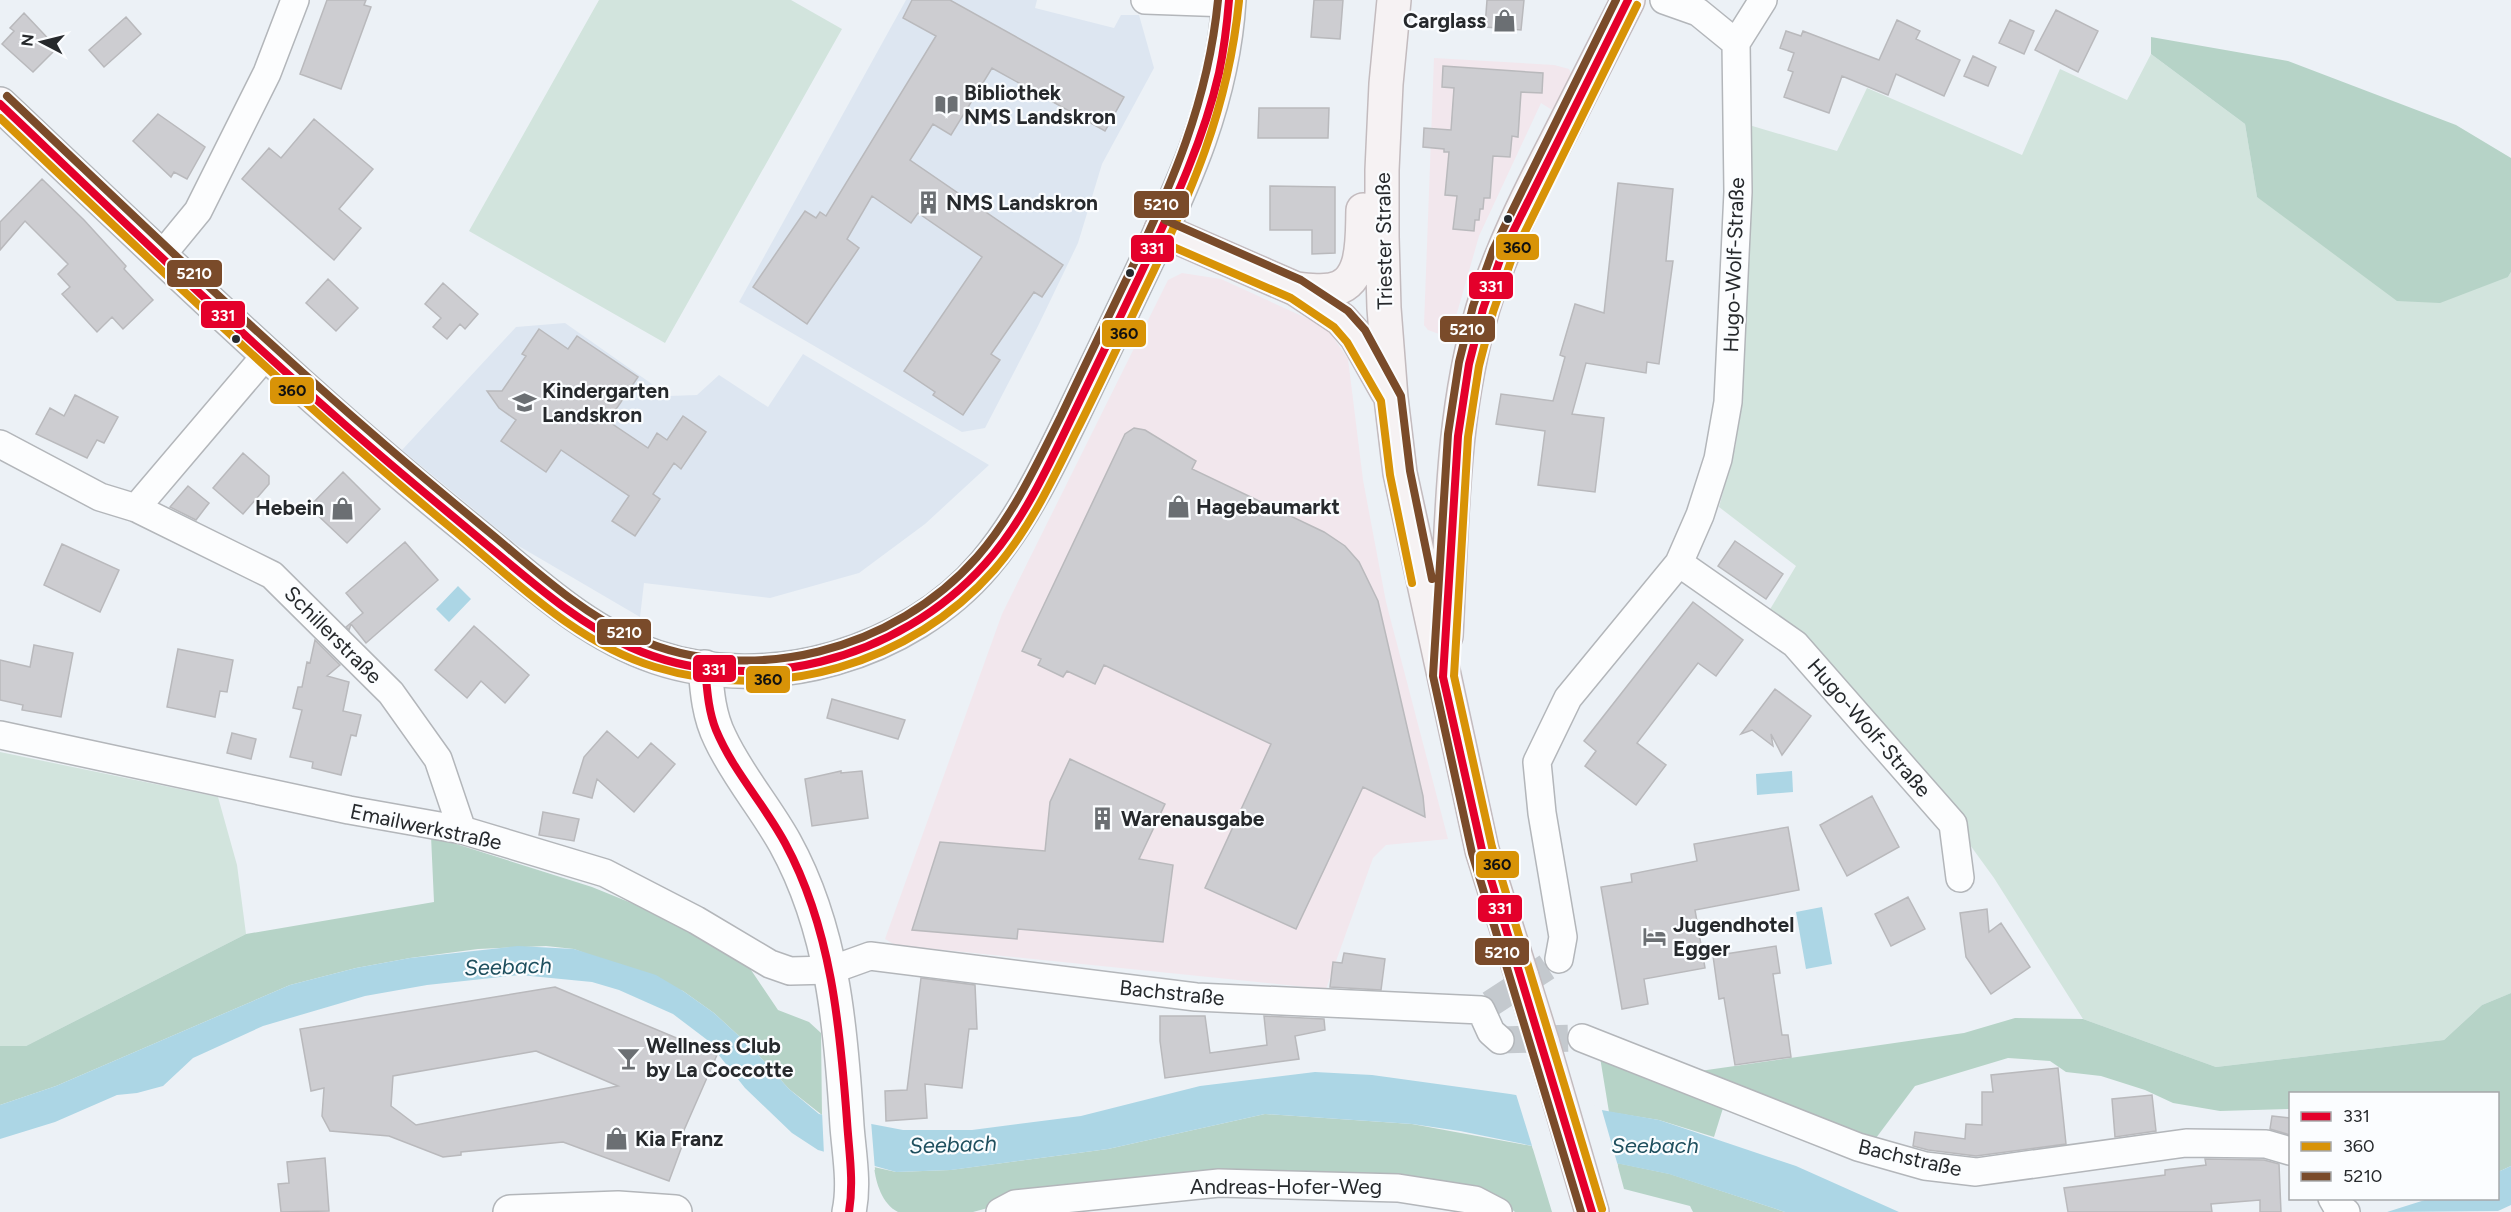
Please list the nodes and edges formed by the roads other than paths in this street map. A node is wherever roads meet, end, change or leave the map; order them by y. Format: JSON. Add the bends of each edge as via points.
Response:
{"nodes":[{"id":1,"x":295,"y":0,"type":"edge"},
{"id":2,"x":1145,"y":0,"type":"edge"},
{"id":3,"x":1394,"y":0,"type":"edge"},
{"id":4,"x":1628,"y":0,"type":"edge"},
{"id":5,"x":1664,"y":0,"type":"edge"},
{"id":6,"x":1763,"y":0,"type":"edge"},
{"id":7,"x":1229,"y":1,"type":"edge"},
{"id":8,"x":1736,"y":43,"type":"junction"},
{"id":9,"x":0,"y":104,"type":"edge"},
{"id":10,"x":1383,"y":156,"type":"junction"},
{"id":11,"x":1161,"y":230,"type":"junction"},
{"id":12,"x":160,"y":256,"type":"junction"},
{"id":13,"x":1296,"y":289,"type":"junction"},
{"id":14,"x":266,"y":355,"type":"junction"},
{"id":15,"x":1391,"y":398,"type":"junction"},
{"id":16,"x":0,"y":444,"type":"edge"},
{"id":17,"x":136,"y":508,"type":"junction"},
{"id":18,"x":1678,"y":563,"type":"junction"},
{"id":19,"x":705,"y":667,"type":"junction"},
{"id":20,"x":1443,"y":677,"type":"junction"},
{"id":21,"x":0,"y":735,"type":"edge"},
{"id":22,"x":462,"y":830,"type":"junction"},
{"id":23,"x":1960,"y":878,"type":"dead end"},
{"id":24,"x":1559,"y":959,"type":"dead end"},
{"id":25,"x":831,"y":970,"type":"junction"},
{"id":26,"x":1582,"y":1038,"type":"tunnel mouth"},
{"id":27,"x":1500,"y":1040,"type":"dead end"},
{"id":28,"x":2289,"y":1151,"type":"edge"},
{"id":29,"x":510,"y":1212,"type":"edge"},
{"id":30,"x":675,"y":1212,"type":"edge"},
{"id":31,"x":849,"y":1212,"type":"edge"},
{"id":32,"x":1000,"y":1212,"type":"edge"},
{"id":33,"x":1498,"y":1212,"type":"edge"},
{"id":34,"x":1592,"y":1212,"type":"edge"}],
"edges":[{"from":1,"to":12,"type":"street","via":[[267,73],[198,211]]},
{"from":2,"to":7,"type":"street"},
{"from":3,"to":10,"type":"main road","name":"Triester Straße"},
{"from":4,"to":20,"type":"main road","via":[[1534,184],[1502,254],[1483,309],[1458,436]]},
{"from":5,"to":8,"type":"street","via":[[1698,12]]},
{"from":6,"to":8,"type":"street"},
{"from":7,"to":11,"type":"main road","via":[[1218,83],[1208,119]]},
{"from":8,"to":18,"type":"street","name":"Hugo-Wolf-Straße","via":[[1738,192],[1728,402],[1718,459],[1700,515]]},
{"from":9,"to":12,"type":"main road"},
{"from":10,"to":13,"type":"main road","via":[[1364,192],[1361,249],[1354,276],[1342,287],[1330,290]]},
{"from":10,"to":15,"type":"main road","name":"Triester Straße","via":[[1384,308]]},
{"from":11,"to":13,"type":"main road"},
{"from":11,"to":19,"type":"main road","via":[[1062,437],[1016,522],[984,566],[939,608],[848,655],[813,665],[753,670]]},
{"from":12,"to":14,"type":"main road"},
{"from":13,"to":15,"type":"main road","via":[[1341,319],[1356,336]]},
{"from":14,"to":17,"type":"street"},
{"from":14,"to":19,"type":"main road","via":[[390,465],[583,622],[659,658]]},
{"from":15,"to":20,"type":"main road","name":"Triester Straße","via":[[1400,473]]},
{"from":16,"to":17,"type":"street","name":"Schillerstraße","via":[[100,497]]},
{"from":17,"to":22,"type":"street","name":"Schillerstraße","via":[[281,583],[391,693],[438,759]]},
{"from":18,"to":23,"type":"street","name":"Hugo-Wolf-Straße","via":[[1795,644],[1953,824]]},
{"from":18,"to":24,"type":"street","name":"Hugo-Wolf-Straße","via":[[1568,698],[1537,762],[1563,937]]},
{"from":19,"to":25,"type":"street","via":[[708,705],[720,739],[785,843],[808,892]]},
{"from":20,"to":34,"type":"main road","name":"Triester Straße","bridge":true,"via":[[1482,850]]},
{"from":21,"to":22,"type":"street","name":"Emailwerkstraße","via":[[349,810]]},
{"from":22,"to":25,"type":"street","name":"Emailwerkstraße","via":[[605,873],[770,964],[790,971]]},
{"from":25,"to":27,"type":"street","name":"Bachstraße","via":[[870,956],[1196,997],[1485,1007],[1491,1032]]},
{"from":25,"to":31,"type":"street","via":[[843,1064],[851,1173]]},
{"from":26,"to":28,"type":"street","name":"Bachstraße","via":[[1858,1147],[1925,1166],[1976,1172],[2186,1143],[2266,1144]]},
{"from":29,"to":30,"type":"street","via":[[618,1208]]},
{"from":32,"to":33,"type":"street","name":"Andreas-Hofer-Weg","via":[[1015,1204],[1219,1183],[1398,1188],[1475,1200]]}]}
